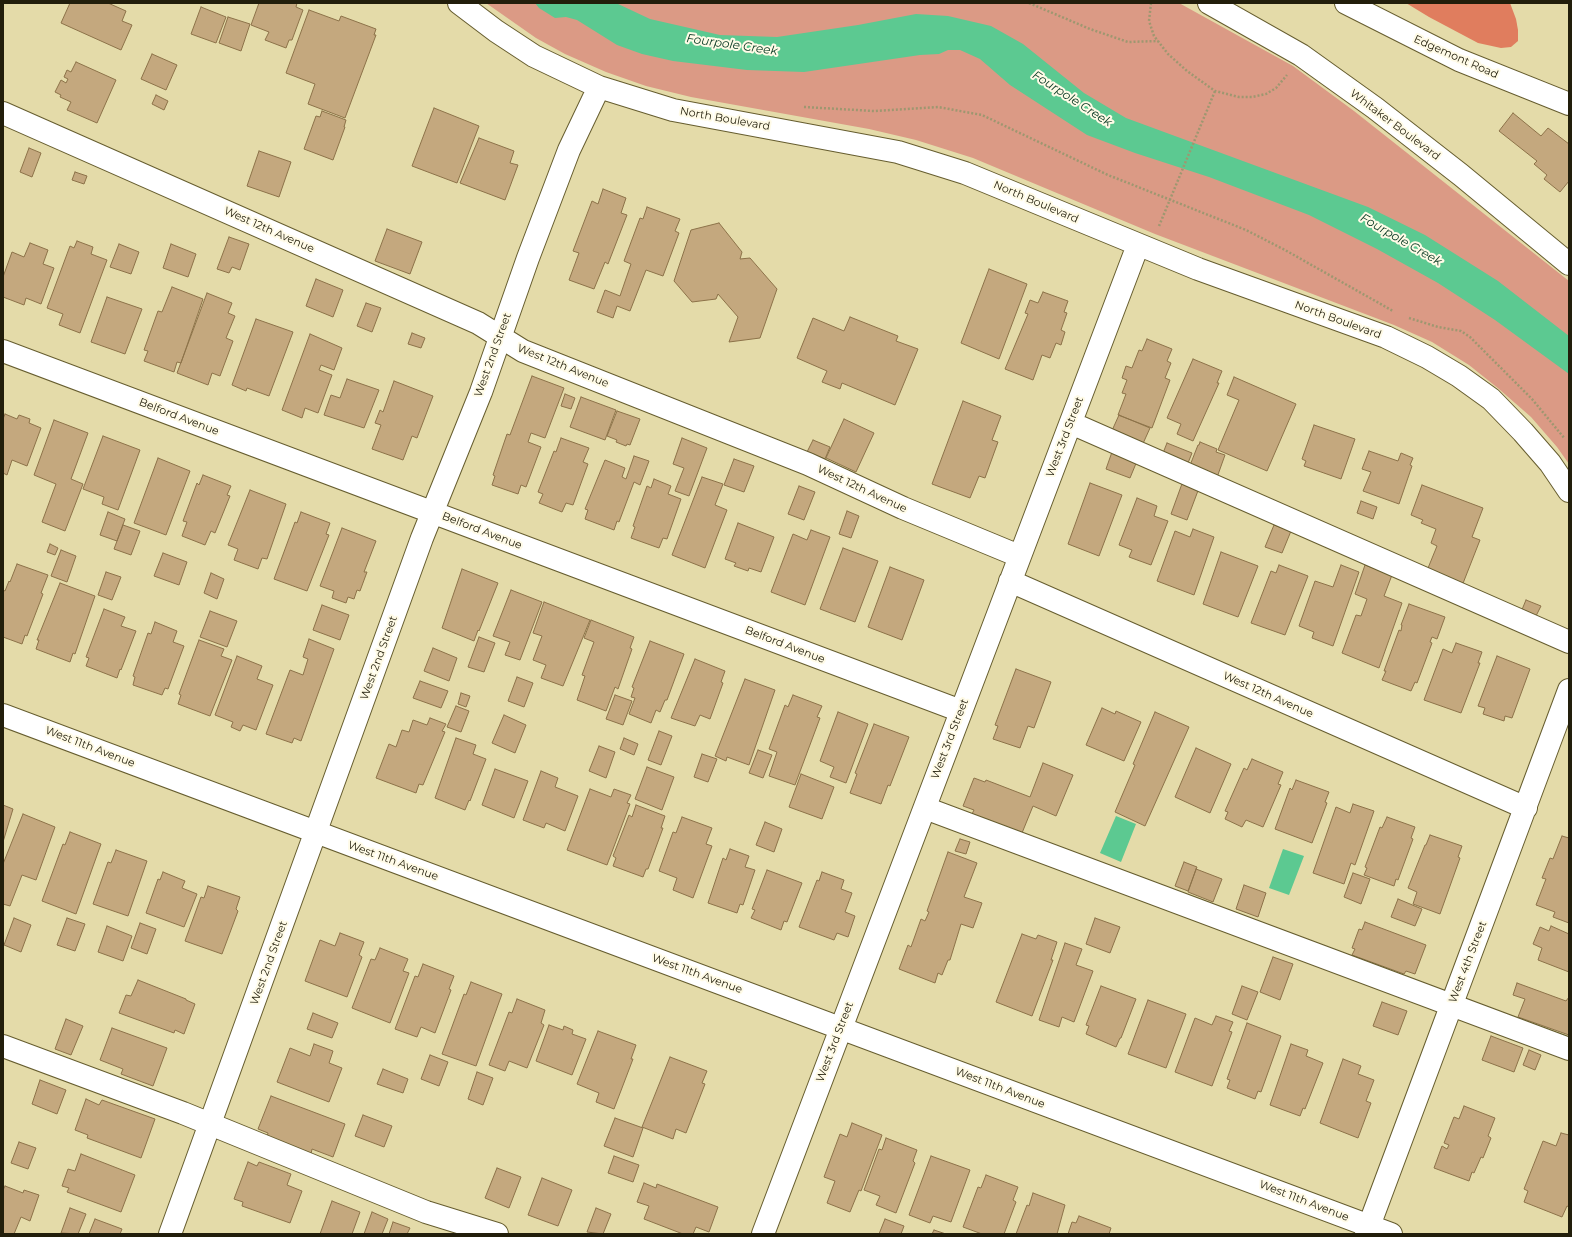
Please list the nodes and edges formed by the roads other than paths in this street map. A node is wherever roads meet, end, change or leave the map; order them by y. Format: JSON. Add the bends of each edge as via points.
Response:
{"nodes":[{"id":1,"x":459,"y":3,"type":"edge"},
{"id":2,"x":1209,"y":3,"type":"edge"},
{"id":3,"x":1346,"y":3,"type":"edge"},
{"id":4,"x":599,"y":87,"type":"junction"},
{"id":5,"x":1569,"y":104,"type":"edge"},
{"id":6,"x":3,"y":112,"type":"edge"},
{"id":7,"x":1138,"y":245,"type":"junction"},
{"id":8,"x":1569,"y":264,"type":"edge"},
{"id":9,"x":500,"y":337,"type":"junction"},
{"id":10,"x":3,"y":351,"type":"edge"},
{"id":11,"x":1071,"y":423,"type":"junction"},
{"id":12,"x":1569,"y":491,"type":"edge"},
{"id":13,"x":432,"y":512,"type":"junction"},
{"id":14,"x":1019,"y":556,"type":"junction"},
{"id":15,"x":1010,"y":581,"type":"junction"},
{"id":16,"x":1569,"y":642,"type":"edge"},
{"id":17,"x":1569,"y":690,"type":"edge"},
{"id":18,"x":961,"y":711,"type":"junction"},
{"id":19,"x":3,"y":715,"type":"edge"},
{"id":20,"x":925,"y":808,"type":"junction"},
{"id":21,"x":1526,"y":808,"type":"junction"},
{"id":22,"x":316,"y":832,"type":"junction"},
{"id":23,"x":1452,"y":1004,"type":"junction"},
{"id":24,"x":841,"y":1028,"type":"junction"},
{"id":25,"x":3,"y":1046,"type":"edge"},
{"id":26,"x":1569,"y":1049,"type":"edge"},
{"id":27,"x":210,"y":1124,"type":"junction"},
{"id":28,"x":1367,"y":1230,"type":"edge"},
{"id":29,"x":170,"y":1234,"type":"edge"},
{"id":30,"x":497,"y":1234,"type":"edge"},
{"id":31,"x":763,"y":1234,"type":"edge"},
{"id":32,"x":1391,"y":1234,"type":"edge"}],
"edges":[{"from":1,"to":4,"type":"street","name":"North Boulevard","via":[[534,56]]},
{"from":2,"to":8,"type":"street","name":"Whitaker Boulevard","via":[[1301,55],[1369,104],[1461,175]]},
{"from":3,"to":5,"type":"street","name":"Edgemont Road","via":[[1459,60]]},
{"from":4,"to":7,"type":"street","name":"North Boulevard","via":[[673,110],[898,152],[965,173]]},
{"from":4,"to":9,"type":"street","name":"West 2nd Street","via":[[569,150]]},
{"from":6,"to":9,"type":"street","name":"West 12th Avenue","via":[[471,319]]},
{"from":7,"to":11,"type":"street","name":"West 3rd Street"},
{"from":7,"to":12,"type":"street","name":"North Boulevard","via":[[1386,337],[1427,357],[1490,399],[1537,447]]},
{"from":9,"to":13,"type":"street","name":"West 2nd Street"},
{"from":9,"to":14,"type":"street","name":"West 12th Avenue","via":[[523,351],[808,464],[903,508]]},
{"from":10,"to":13,"type":"street","name":"Belford Avenue"},
{"from":11,"to":14,"type":"street","name":"West 3rd Street"},
{"from":11,"to":16,"type":"street"},
{"from":13,"to":18,"type":"street","name":"Belford Avenue"},
{"from":13,"to":22,"type":"street","name":"West 2nd Street"},
{"from":14,"to":15,"type":"street","name":"West 3rd Street"},
{"from":15,"to":18,"type":"street","name":"West 3rd Street"},
{"from":15,"to":21,"type":"street","name":"West 12th Avenue"},
{"from":17,"to":21,"type":"street","name":"West 4th Street"},
{"from":18,"to":20,"type":"street","name":"West 3rd Street"},
{"from":19,"to":22,"type":"street","name":"West 11th Avenue"},
{"from":20,"to":23,"type":"street"},
{"from":20,"to":24,"type":"street","name":"West 3rd Street"},
{"from":21,"to":23,"type":"street","name":"West 4th Street"},
{"from":22,"to":24,"type":"street","name":"West 11th Avenue"},
{"from":22,"to":27,"type":"street","name":"West 2nd Street"},
{"from":23,"to":26,"type":"street"},
{"from":23,"to":28,"type":"street","name":"West 4th Street"},
{"from":24,"to":28,"type":"street","name":"West 11th Avenue"},
{"from":24,"to":31,"type":"street","name":"West 3rd Street"},
{"from":25,"to":27,"type":"street"},
{"from":27,"to":29,"type":"street","name":"West 2nd Street"},
{"from":27,"to":30,"type":"street","via":[[426,1212]]},
{"from":28,"to":32,"type":"street","name":"West 11th Avenue"}]}
